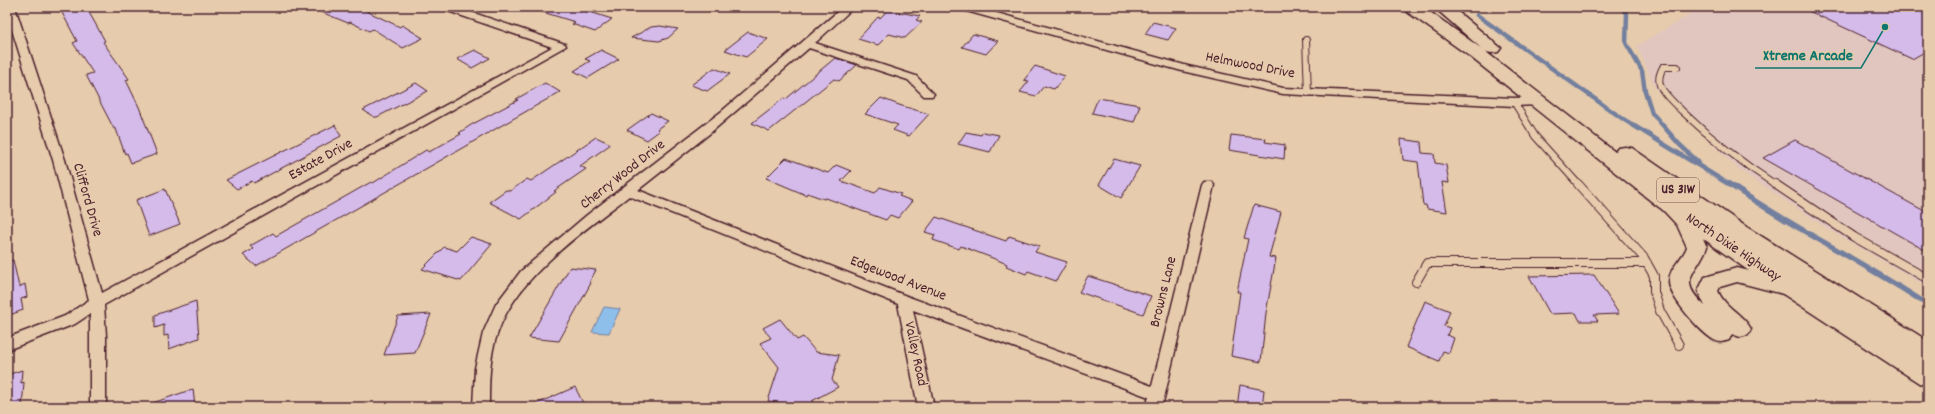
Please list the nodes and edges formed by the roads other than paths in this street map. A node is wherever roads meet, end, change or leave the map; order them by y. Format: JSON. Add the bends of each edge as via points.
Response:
{"nodes":[{"id":1,"x":10,"y":7,"type":"edge"},
{"id":2,"x":446,"y":7,"type":"edge"},
{"id":3,"x":849,"y":7,"type":"edge"},
{"id":4,"x":963,"y":7,"type":"edge"},
{"id":5,"x":1412,"y":7,"type":"edge"},
{"id":6,"x":1442,"y":7,"type":"edge"},
{"id":7,"x":1306,"y":40,"type":"dead end"},
{"id":8,"x":808,"y":44,"type":"junction"},
{"id":9,"x":1677,"y":67,"type":"dead end"},
{"id":10,"x":1308,"y":93,"type":"junction"},
{"id":11,"x":928,"y":94,"type":"dead end"},
{"id":12,"x":1539,"y":101,"type":"junction"},
{"id":13,"x":1514,"y":102,"type":"junction"},
{"id":14,"x":1208,"y":185,"type":"dead end"},
{"id":15,"x":629,"y":191,"type":"junction"},
{"id":16,"x":1663,"y":200,"type":"junction"},
{"id":17,"x":1647,"y":263,"type":"junction"},
{"id":18,"x":1928,"y":280,"type":"edge"},
{"id":19,"x":1416,"y":282,"type":"dead end"},
{"id":20,"x":1792,"y":288,"type":"junction"},
{"id":21,"x":904,"y":301,"type":"junction"},
{"id":22,"x":97,"y":302,"type":"junction"},
{"id":23,"x":1740,"y":329,"type":"dead end"},
{"id":24,"x":1721,"y":334,"type":"dead end"},
{"id":25,"x":7,"y":344,"type":"edge"},
{"id":26,"x":1679,"y":345,"type":"dead end"},
{"id":27,"x":1928,"y":353,"type":"edge"},
{"id":28,"x":1928,"y":376,"type":"edge"},
{"id":29,"x":1155,"y":400,"type":"edge"},
{"id":30,"x":98,"y":407,"type":"edge"},
{"id":31,"x":481,"y":407,"type":"edge"},
{"id":32,"x":926,"y":407,"type":"edge"}],
"edges":[{"from":1,"to":22,"type":"street","name":"Clifford Drive","via":[[59,160]]},
{"from":2,"to":22,"type":"street","name":"Estate Drive","via":[[561,46]]},
{"from":3,"to":8,"type":"street","name":"Cherry Wood Drive"},
{"from":4,"to":10,"type":"street","name":"Helmwood Drive","via":[[1217,77],[1283,91]]},
{"from":5,"to":12,"type":"main road","name":"North Dixie Highway","number":"US 31W"},
{"from":6,"to":27,"type":"main road","name":"North Dixie Highway","number":"US 31W","via":[[1564,106],[1646,168],[1743,235]]},
{"from":7,"to":10,"type":"lane"},
{"from":8,"to":11,"type":"street","via":[[912,78]]},
{"from":8,"to":15,"type":"street","name":"Cherry Wood Drive","via":[[711,127]]},
{"from":9,"to":18,"type":"lane","via":[[1663,67],[1659,75],[1660,84],[1672,101],[1710,137],[1738,160],[1854,237]]},
{"from":10,"to":13,"type":"street","name":"Helmwood Drive"},
{"from":12,"to":13,"type":"street","name":"Helmwood Drive"},
{"from":12,"to":16,"type":"main road","name":"North Dixie Highway","number":"US 31W"},
{"from":13,"to":17,"type":"lane","via":[[1535,136]]},
{"from":14,"to":29,"type":"street","name":"Browns Lane"},
{"from":15,"to":21,"type":"street","name":"Edgewood Avenue"},
{"from":15,"to":31,"type":"street","name":"Cherry Wood Drive","via":[[560,245],[513,289],[492,326],[485,348],[481,367]]},
{"from":16,"to":20,"type":"main road","name":"North Dixie Highway","number":"US 31W"},
{"from":16,"to":24,"type":"street","via":[[1685,221],[1697,247],[1692,259],[1680,273],[1680,284],[1688,303]]},
{"from":17,"to":19,"type":"lane","via":[[1427,263]]},
{"from":17,"to":26,"type":"lane","via":[[1654,276],[1654,292],[1660,310]]},
{"from":20,"to":23,"type":"street","via":[[1737,275],[1712,282],[1708,291],[1710,299],[1718,310]]},
{"from":20,"to":28,"type":"main road","name":"North Dixie Highway","number":"US 31W"},
{"from":21,"to":29,"type":"street","name":"Edgewood Avenue"},
{"from":21,"to":32,"type":"street","name":"Valley Road"},
{"from":22,"to":25,"type":"street","name":"Estate Drive","via":[[70,320]]},
{"from":22,"to":30,"type":"street","name":"Clifford Drive"}]}
